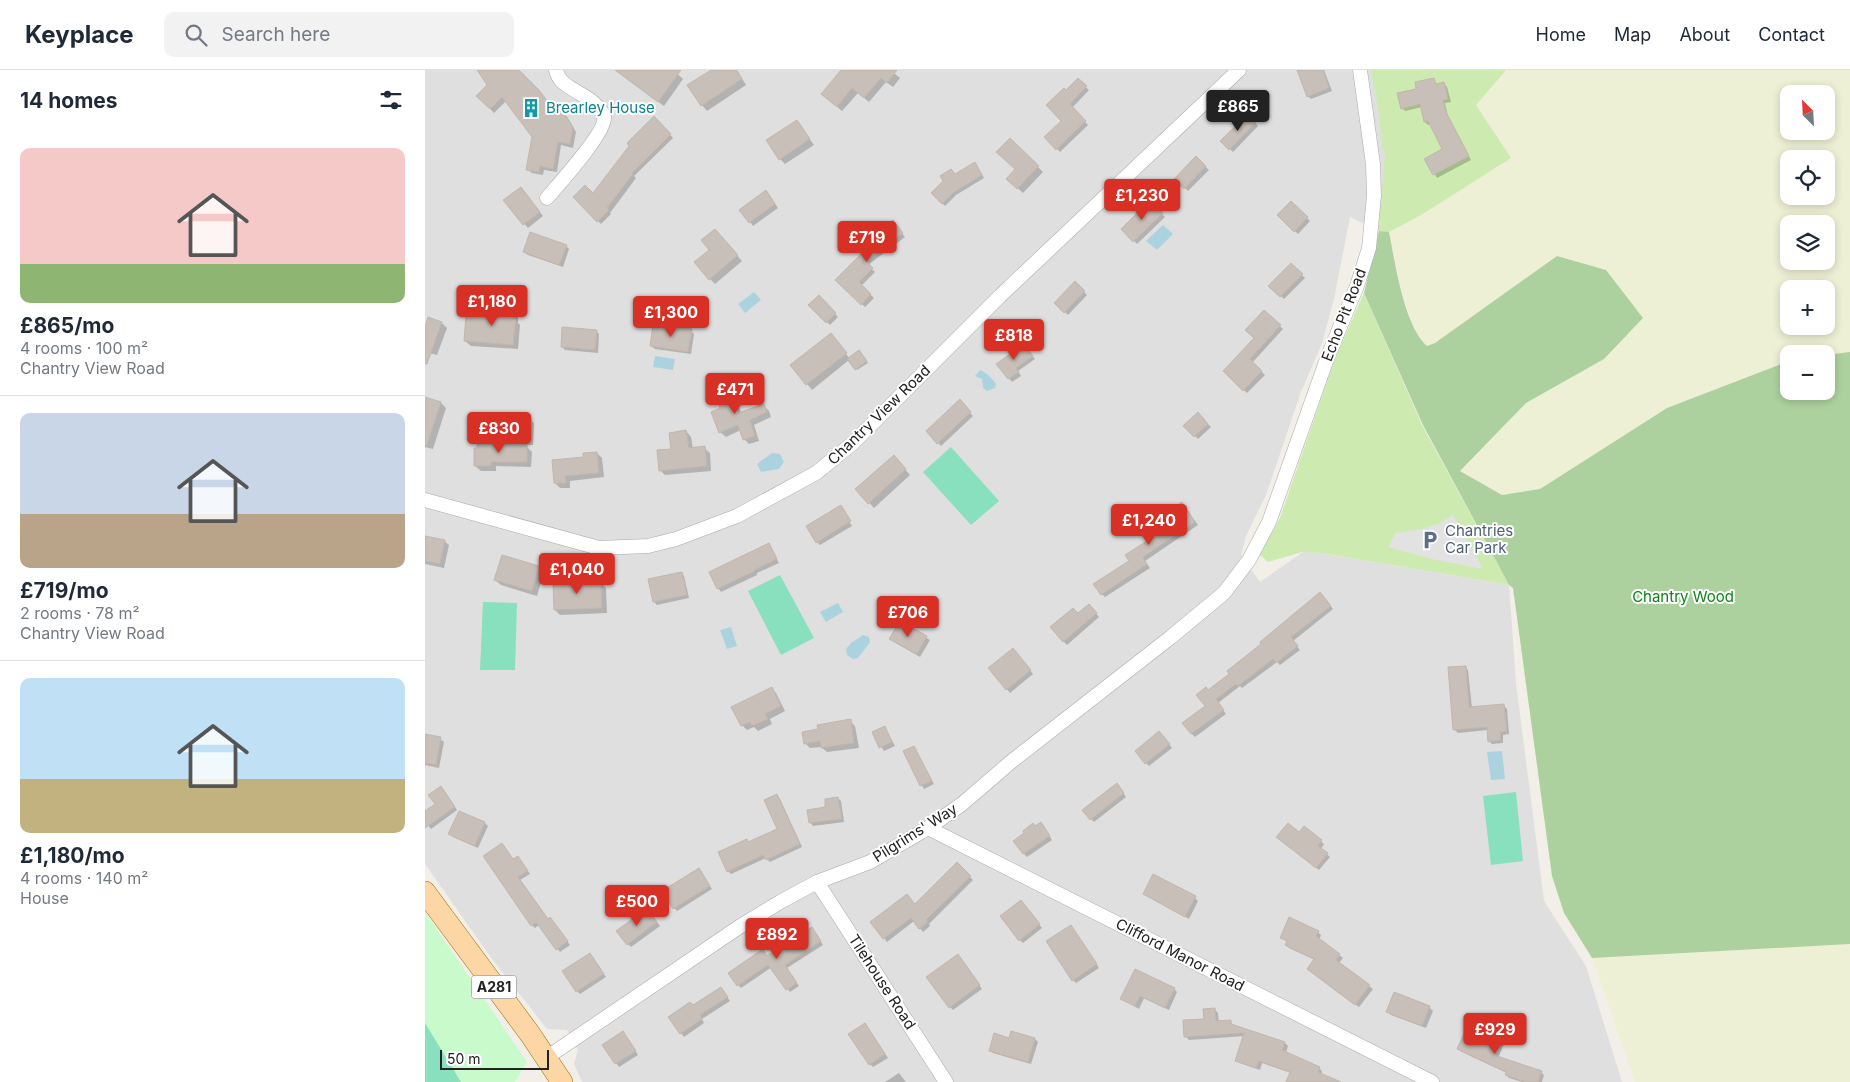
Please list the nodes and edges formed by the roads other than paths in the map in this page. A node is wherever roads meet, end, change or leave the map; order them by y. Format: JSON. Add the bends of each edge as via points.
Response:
{"nodes":[{"id":1,"x":555,"y":70,"type":"edge"},
{"id":2,"x":1239,"y":70,"type":"edge"},
{"id":3,"x":1360,"y":70,"type":"edge"},
{"id":4,"x":547,"y":198,"type":"dead end"},
{"id":5,"x":425,"y":500,"type":"edge"},
{"id":6,"x":1252,"y":555,"type":"joint"},
{"id":7,"x":928,"y":828,"type":"junction"},
{"id":8,"x":817,"y":882,"type":"junction"},
{"id":9,"x":425,"y":892,"type":"edge"},
{"id":10,"x":546,"y":1058,"type":"junction"},
{"id":11,"x":562,"y":1082,"type":"edge"},
{"id":12,"x":946,"y":1082,"type":"edge"},
{"id":13,"x":1432,"y":1082,"type":"edge"}],
"edges":[{"from":1,"to":4,"type":"street","via":[[561,82],[595,104],[604,117],[595,139]]},
{"from":2,"to":5,"type":"street","name":"Chantry View Road","via":[[1000,296],[853,443],[816,473],[737,516],[648,546],[599,548]]},
{"from":3,"to":6,"type":"street","name":"Echo Pit Road","via":[[1373,164],[1374,196],[1369,248],[1269,522]]},
{"from":6,"to":7,"type":"street","name":"Pilgrims' Way","via":[[1218,598]]},
{"from":7,"to":8,"type":"street","name":"Pilgrims' Way","via":[[869,862]]},
{"from":7,"to":13,"type":"street","name":"Clifford Manor Road"},
{"from":8,"to":10,"type":"street","name":"Pilgrims' Way","via":[[739,927]]},
{"from":8,"to":12,"type":"street","name":"Tilehouse Road"},
{"from":9,"to":10,"type":"main road","number":"A281"},
{"from":10,"to":11,"type":"main road","number":"A281"}]}
